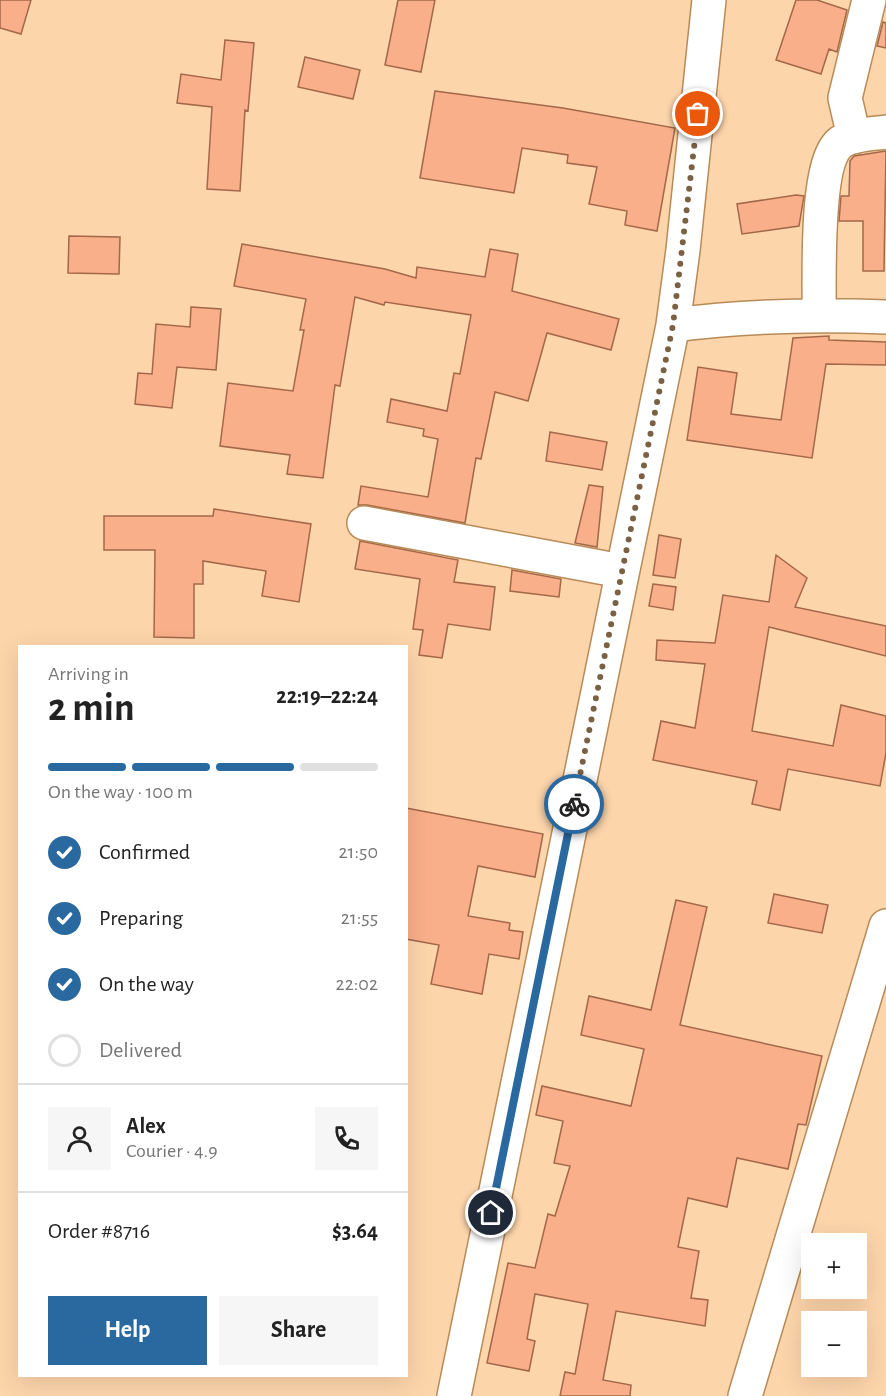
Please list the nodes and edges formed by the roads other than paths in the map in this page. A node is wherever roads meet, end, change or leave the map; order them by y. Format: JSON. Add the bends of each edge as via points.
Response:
{"nodes":[{"id":1,"x":709,"y":0,"type":"edge"},
{"id":2,"x":869,"y":0,"type":"edge"},
{"id":3,"x":870,"y":134,"type":"edge"},
{"id":4,"x":819,"y":314,"type":"junction"},
{"id":5,"x":886,"y":317,"type":"edge"},
{"id":6,"x":673,"y":325,"type":"junction"},
{"id":7,"x":364,"y":523,"type":"dead end"},
{"id":8,"x":621,"y":571,"type":"junction"},
{"id":9,"x":886,"y":926,"type":"edge"},
{"id":10,"x":454,"y":1396,"type":"edge"},
{"id":11,"x":745,"y":1396,"type":"edge"}],
"edges":[{"from":1,"to":6,"type":"street"},
{"from":2,"to":3,"type":"street","via":[[845,98]]},
{"from":3,"to":4,"type":"street","via":[[840,143],[822,188]]},
{"from":4,"to":5,"type":"street"},
{"from":4,"to":6,"type":"street","via":[[735,317]]},
{"from":6,"to":8,"type":"street"},
{"from":7,"to":8,"type":"street"},
{"from":8,"to":10,"type":"street"},
{"from":9,"to":11,"type":"street"}]}
